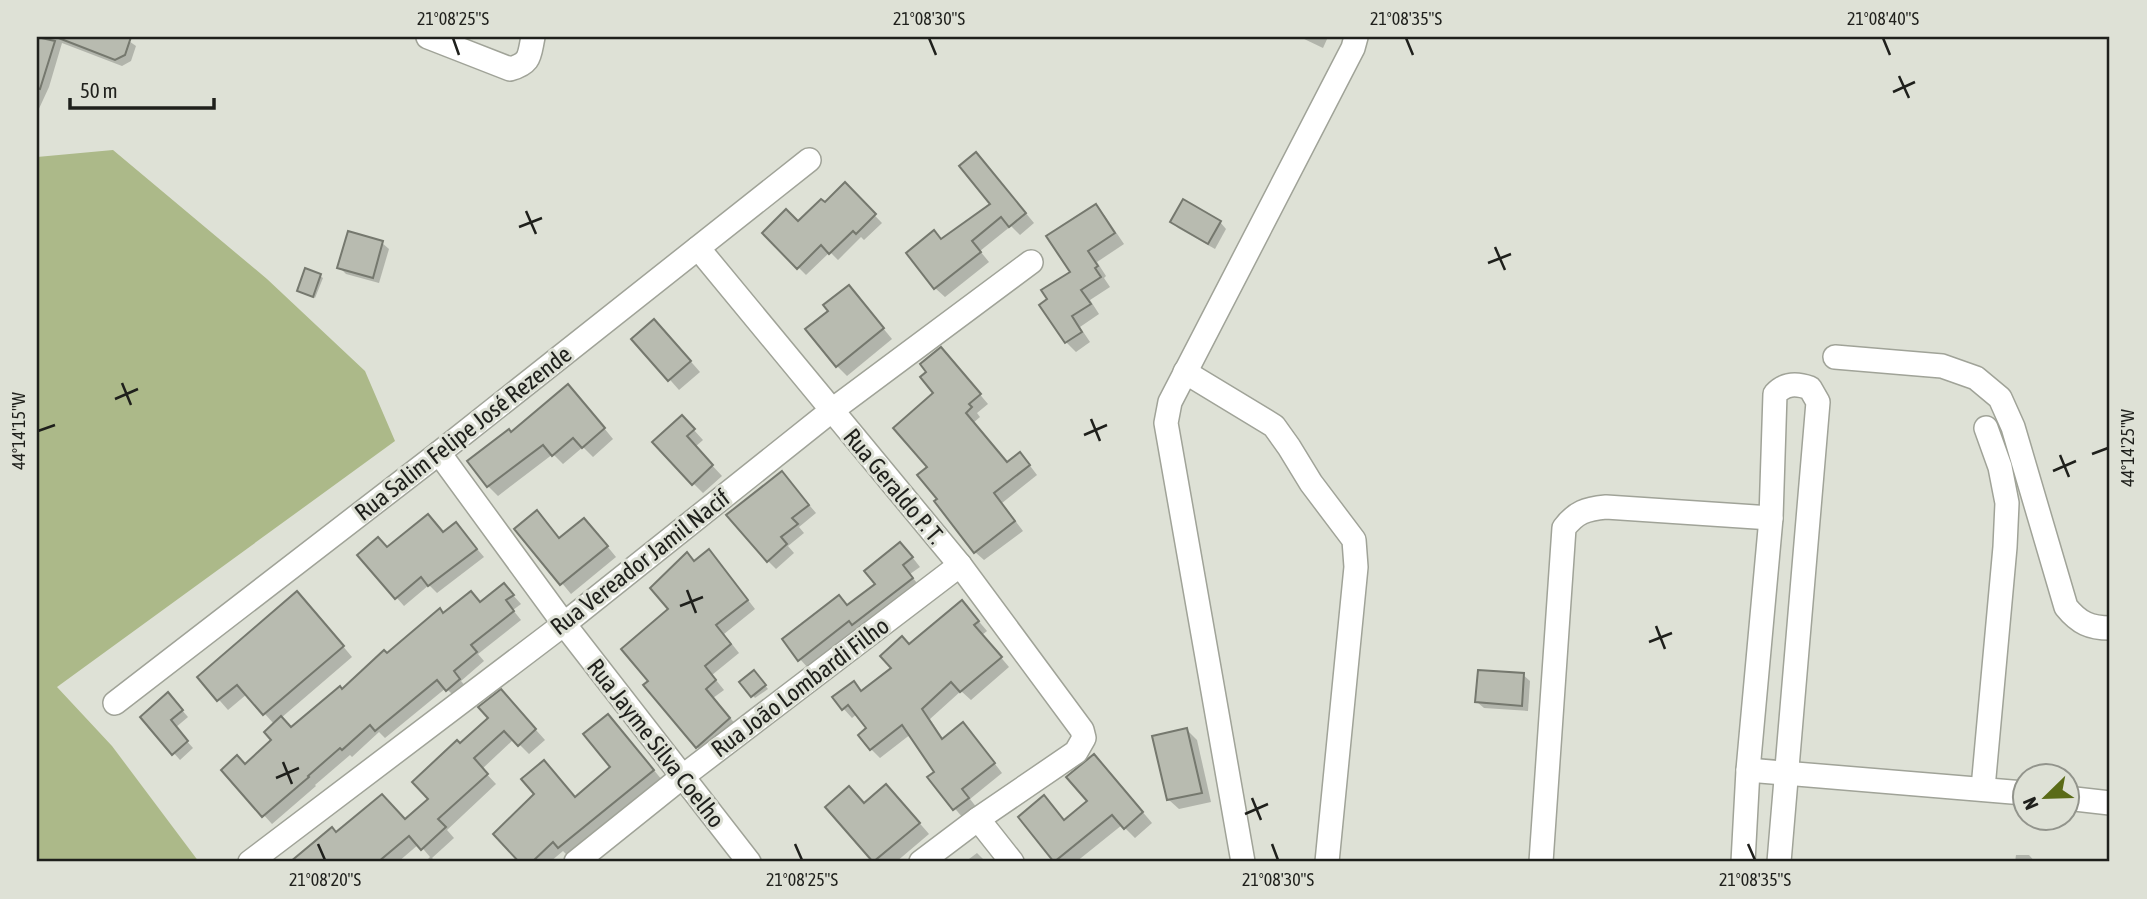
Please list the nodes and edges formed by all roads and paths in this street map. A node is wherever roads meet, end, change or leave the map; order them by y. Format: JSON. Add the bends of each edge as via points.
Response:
{"nodes":[{"id":1,"x":428,"y":37,"type":"edge"},
{"id":2,"x":533,"y":37,"type":"edge"},
{"id":3,"x":1356,"y":37,"type":"edge"},
{"id":4,"x":809,"y":160,"type":"dead end"},
{"id":5,"x":698,"y":248,"type":"junction"},
{"id":6,"x":1031,"y":262,"type":"dead end"},
{"id":7,"x":1835,"y":357,"type":"dead end"},
{"id":8,"x":1185,"y":372,"type":"junction"},
{"id":9,"x":831,"y":411,"type":"junction"},
{"id":10,"x":1986,"y":428,"type":"dead end"},
{"id":11,"x":439,"y":453,"type":"junction"},
{"id":12,"x":1771,"y":518,"type":"junction"},
{"id":13,"x":960,"y":565,"type":"junction"},
{"id":14,"x":564,"y":624,"type":"junction"},
{"id":15,"x":2110,"y":628,"type":"edge"},
{"id":16,"x":115,"y":703,"type":"dead end"},
{"id":17,"x":1748,"y":771,"type":"junction"},
{"id":18,"x":1785,"y":773,"type":"junction"},
{"id":19,"x":682,"y":777,"type":"junction"},
{"id":20,"x":1983,"y":788,"type":"junction"},
{"id":21,"x":2010,"y":791,"type":"edge"},
{"id":22,"x":2080,"y":800,"type":"edge"},
{"id":23,"x":2110,"y":803,"type":"edge"},
{"id":24,"x":978,"y":820,"type":"junction"},
{"id":25,"x":250,"y":862,"type":"edge"},
{"id":26,"x":576,"y":862,"type":"edge"},
{"id":27,"x":749,"y":862,"type":"edge"},
{"id":28,"x":921,"y":862,"type":"edge"},
{"id":29,"x":1012,"y":862,"type":"edge"},
{"id":30,"x":1243,"y":862,"type":"edge"},
{"id":31,"x":1327,"y":862,"type":"edge"},
{"id":32,"x":1541,"y":862,"type":"edge"},
{"id":33,"x":1743,"y":862,"type":"edge"},
{"id":34,"x":1779,"y":862,"type":"edge"}],
"edges":[{"from":1,"to":2,"type":"street","via":[[510,69],[528,60]]},
{"from":3,"to":8,"type":"street"},
{"from":4,"to":5,"type":"street","name":"Rua Salim Felipe José Rezende"},
{"from":5,"to":9,"type":"street","name":"Rua Geraldo P. T."},
{"from":5,"to":11,"type":"street","name":"Rua Salim Felipe José Rezende"},
{"from":6,"to":9,"type":"street","name":"Rua Vereador Jamil Nacif"},
{"from":7,"to":15,"type":"street","via":[[1942,366],[1976,378],[2000,398],[2066,607],[2077,621],[2093,628]]},
{"from":8,"to":30,"type":"street","via":[[1170,402],[1166,423]]},
{"from":8,"to":31,"type":"street","via":[[1274,426],[1354,540],[1356,566]]},
{"from":9,"to":13,"type":"street","name":"Rua Geraldo P. T."},
{"from":9,"to":14,"type":"street","name":"Rua Vereador Jamil Nacif"},
{"from":10,"to":20,"type":"street","via":[[2007,503]]},
{"from":11,"to":14,"type":"street","name":"Rua Jayme Silva Coelho"},
{"from":11,"to":16,"type":"street","name":"Rua Salim Felipe José Rezende"},
{"from":12,"to":17,"type":"street"},
{"from":12,"to":18,"type":"street","via":[[1775,394],[1791,384],[1801,384],[1810,388],[1818,402]]},
{"from":12,"to":32,"type":"street","via":[[1606,507],[1586,509],[1564,528]]},
{"from":13,"to":19,"type":"street","name":"Rua João Lombardi Filho"},
{"from":13,"to":24,"type":"street","name":"Rua Geraldo P. T.","via":[[1084,738],[1076,752]]},
{"from":14,"to":19,"type":"street","name":"Rua Jayme Silva Coelho"},
{"from":14,"to":25,"type":"street","name":"Rua Vereador Jamil Nacif"},
{"from":17,"to":18,"type":"street"},
{"from":17,"to":33,"type":"street"},
{"from":18,"to":20,"type":"street"},
{"from":18,"to":34,"type":"street"},
{"from":19,"to":26,"type":"street","name":"Rua João Lombardi Filho"},
{"from":19,"to":27,"type":"street","name":"Rua Jayme Silva Coelho"},
{"from":20,"to":21,"type":"street"},
{"from":22,"to":23,"type":"street"},
{"from":24,"to":28,"type":"street"},
{"from":24,"to":29,"type":"street"}]}
